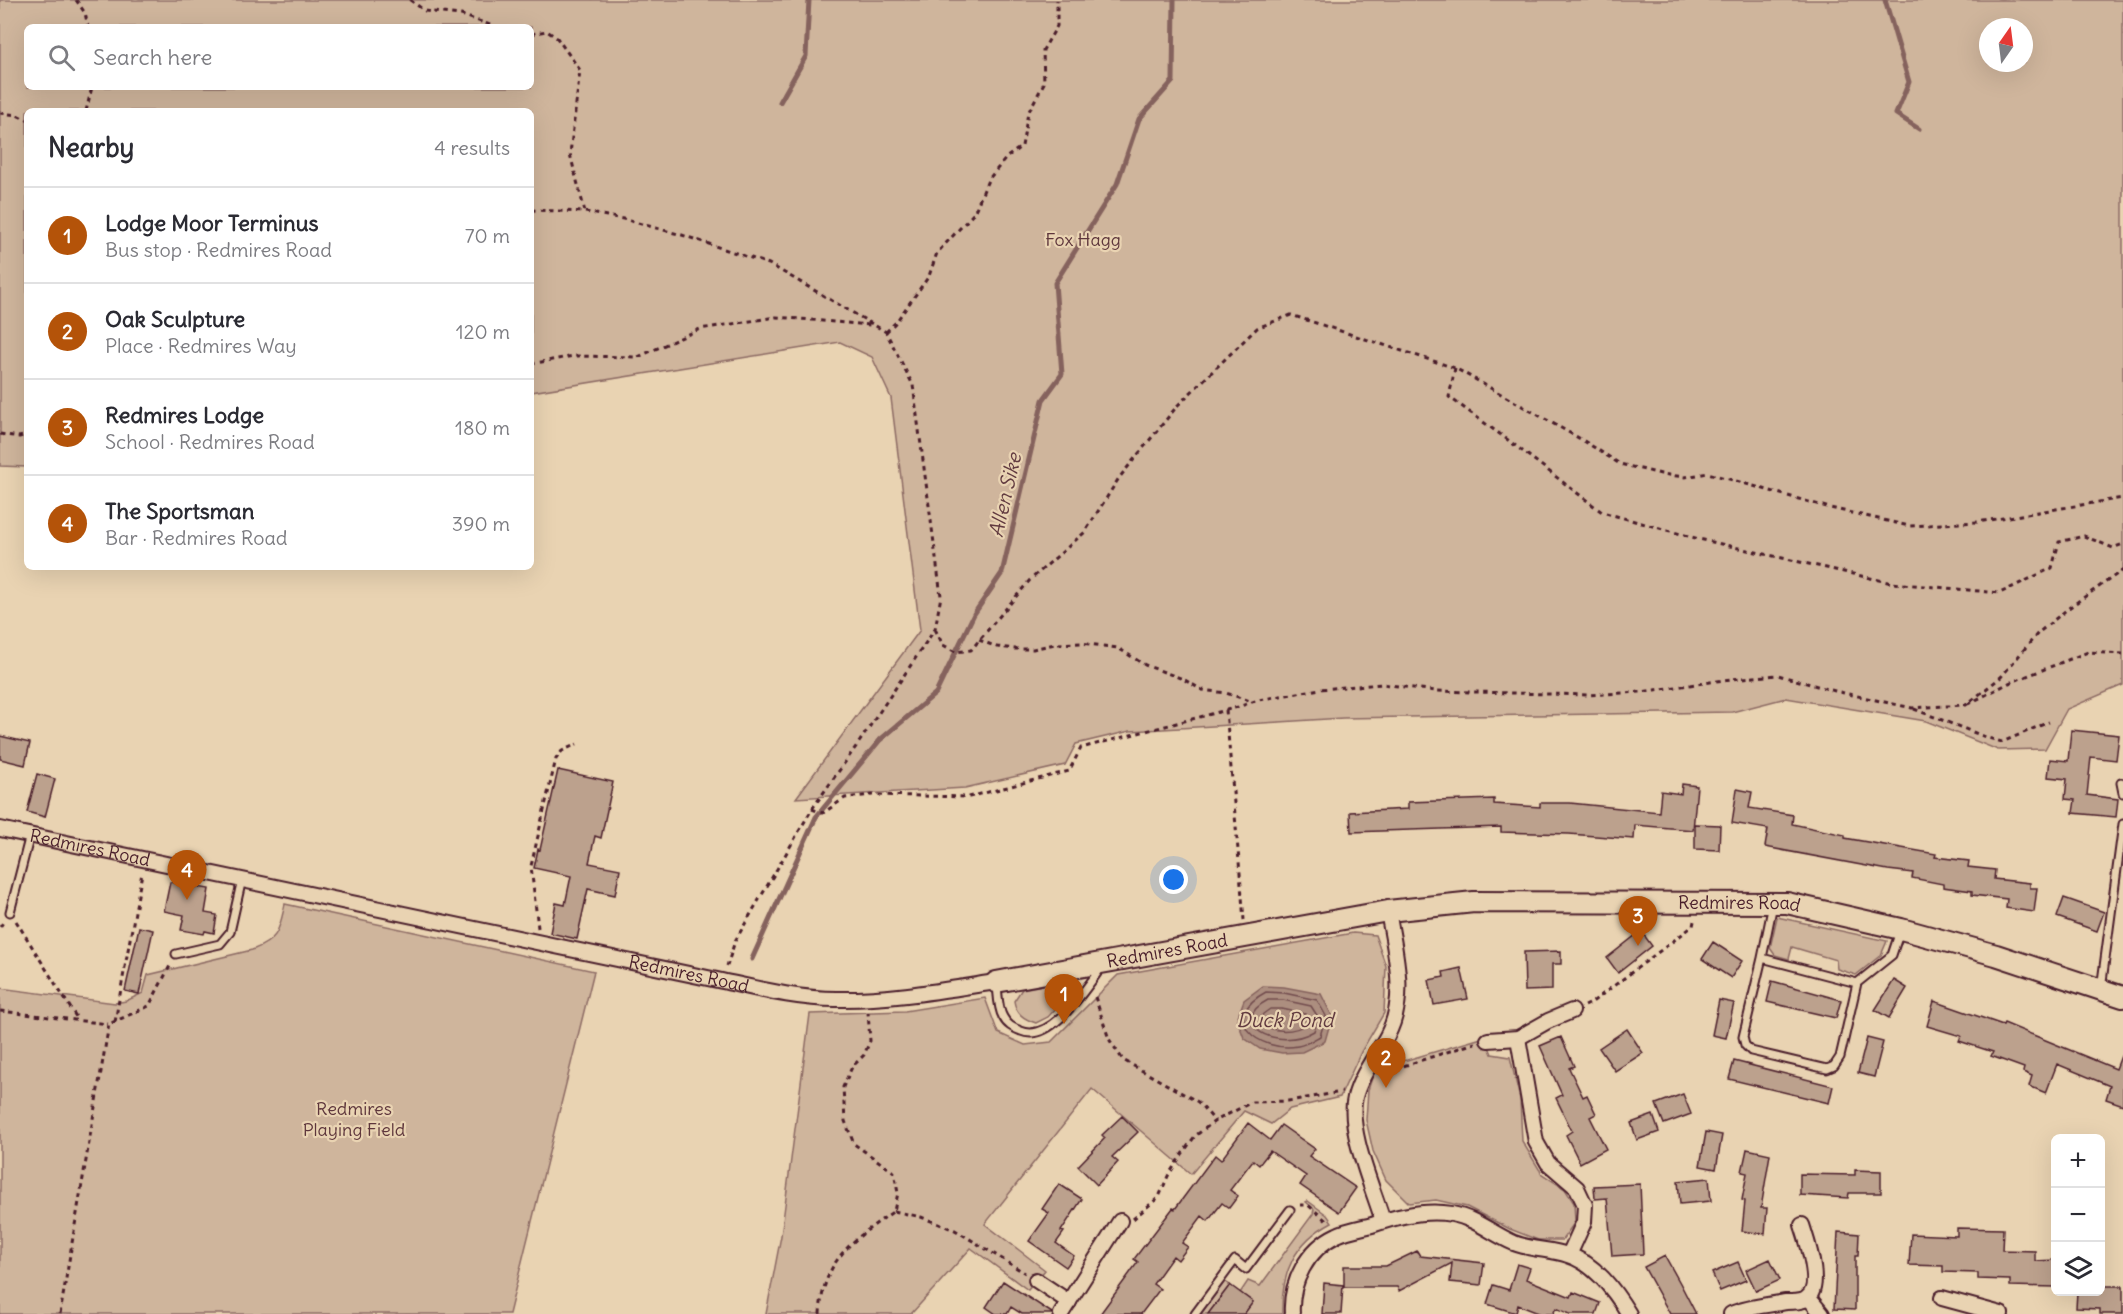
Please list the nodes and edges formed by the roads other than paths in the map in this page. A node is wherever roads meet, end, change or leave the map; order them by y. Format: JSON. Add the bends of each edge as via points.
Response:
{"nodes":[{"id":1,"x":2121,"y":783,"type":"dead end"},
{"id":2,"x":2123,"y":793,"type":"edge"},
{"id":3,"x":2123,"y":824,"type":"edge"},
{"id":4,"x":0,"y":829,"type":"edge"},
{"id":5,"x":30,"y":835,"type":"junction"},
{"id":6,"x":242,"y":879,"type":"junction"},
{"id":7,"x":1774,"y":902,"type":"junction"},
{"id":8,"x":1388,"y":911,"type":"junction"},
{"id":9,"x":10,"y":912,"type":"road end"},
{"id":10,"x":1901,"y":929,"type":"junction"},
{"id":11,"x":176,"y":954,"type":"road end"},
{"id":12,"x":1762,"y":958,"type":"junction"},
{"id":13,"x":1101,"y":969,"type":"junction"},
{"id":14,"x":996,"y":982,"type":"junction"},
{"id":15,"x":1857,"y":983,"type":"junction"},
{"id":16,"x":2101,"y":988,"type":"junction"},
{"id":17,"x":2123,"y":997,"type":"edge"},
{"id":18,"x":1572,"y":1011,"type":"road end"},
{"id":19,"x":1518,"y":1038,"type":"junction"},
{"id":20,"x":1488,"y":1040,"type":"road end"},
{"id":21,"x":1290,"y":1210,"type":"road end"},
{"id":22,"x":1120,"y":1221,"type":"road end"},
{"id":23,"x":1383,"y":1221,"type":"junction"},
{"id":24,"x":1802,"y":1225,"type":"dead end"},
{"id":25,"x":1569,"y":1255,"type":"junction"},
{"id":26,"x":1036,"y":1280,"type":"road end"},
{"id":27,"x":1808,"y":1297,"type":"junction"},
{"id":28,"x":1942,"y":1298,"type":"dead end"},
{"id":29,"x":1069,"y":1302,"type":"junction"},
{"id":30,"x":1061,"y":1314,"type":"edge"},
{"id":31,"x":1195,"y":1314,"type":"edge"},
{"id":32,"x":1292,"y":1314,"type":"edge"},
{"id":33,"x":1629,"y":1314,"type":"edge"},
{"id":34,"x":1731,"y":1314,"type":"edge"},
{"id":35,"x":1822,"y":1314,"type":"edge"},
{"id":36,"x":2001,"y":1314,"type":"edge"}],
"edges":[{"from":1,"to":2,"type":"lane"},
{"from":3,"to":16,"type":"lane"},
{"from":4,"to":5,"type":"street","name":"Redmires Road"},
{"from":5,"to":6,"type":"street","name":"Redmires Road"},
{"from":5,"to":9,"type":"lane"},
{"from":6,"to":11,"type":"lane","via":[[230,932],[220,944]]},
{"from":6,"to":14,"type":"street","name":"Redmires Road","via":[[802,996],[868,998]]},
{"from":7,"to":8,"type":"street","name":"Redmires Road","via":[[1474,902]]},
{"from":7,"to":10,"type":"street","name":"Redmires Road"},
{"from":7,"to":12,"type":"lane"},
{"from":8,"to":13,"type":"street","name":"Redmires Road","via":[[1245,936]]},
{"from":8,"to":23,"type":"street","via":[[1400,988],[1388,1035],[1355,1097],[1354,1116],[1355,1133]]},
{"from":10,"to":15,"type":"lane","via":[[1892,955]]},
{"from":10,"to":16,"type":"street","name":"Redmires Road"},
{"from":12,"to":15,"type":"lane"},
{"from":12,"to":15,"type":"lane","via":[[1743,1037],[1744,1045],[1751,1051],[1827,1069],[1834,1066],[1840,1058]]},
{"from":13,"to":14,"type":"street","name":"Redmires Road"},
{"from":13,"to":14,"type":"lane","via":[[1056,1023],[1026,1034],[1011,1027],[1002,1016]]},
{"from":16,"to":17,"type":"street","name":"Redmires Road"},
{"from":18,"to":19,"type":"street"},
{"from":19,"to":20,"type":"street"},
{"from":19,"to":25,"type":"street","via":[[1536,1142],[1548,1163],[1577,1188],[1584,1204],[1584,1222]]},
{"from":21,"to":31,"type":"lane","via":[[1246,1269],[1235,1260]]},
{"from":22,"to":29,"type":"street"},
{"from":23,"to":25,"type":"street","via":[[1418,1213],[1453,1214],[1469,1218],[1529,1249]]},
{"from":23,"to":32,"type":"street","via":[[1337,1235],[1319,1246],[1294,1287]]},
{"from":24,"to":27,"type":"street","via":[[1814,1287]]},
{"from":25,"to":33,"type":"street","via":[[1605,1280]]},
{"from":26,"to":29,"type":"street"},
{"from":27,"to":34,"type":"street"},
{"from":27,"to":35,"type":"street"},
{"from":28,"to":36,"type":"street"},
{"from":29,"to":30,"type":"street"}]}
